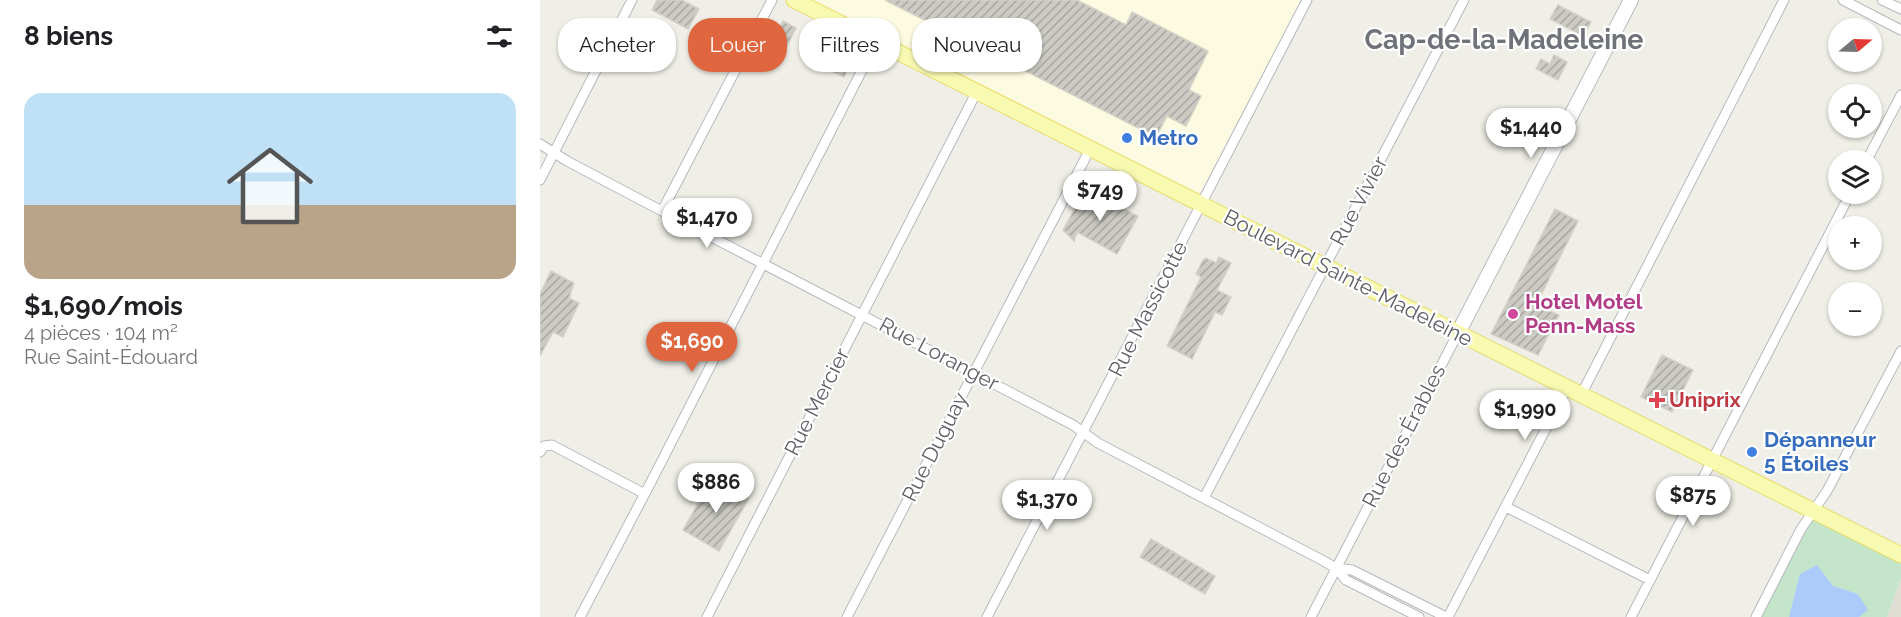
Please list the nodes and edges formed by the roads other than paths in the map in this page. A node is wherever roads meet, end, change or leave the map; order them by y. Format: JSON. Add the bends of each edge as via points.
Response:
{"nodes":[{"id":1,"x":632,"y":0,"type":"edge"},
{"id":2,"x":772,"y":0,"type":"edge"},
{"id":3,"x":794,"y":0,"type":"edge"},
{"id":4,"x":1307,"y":0,"type":"edge"},
{"id":5,"x":1464,"y":0,"type":"edge"},
{"id":6,"x":1631,"y":0,"type":"edge"},
{"id":7,"x":1784,"y":0,"type":"edge"},
{"id":8,"x":1843,"y":0,"type":"edge"},
{"id":9,"x":1882,"y":0,"type":"edge"},
{"id":10,"x":1901,"y":9,"type":"edge"},
{"id":11,"x":830,"y":18,"type":"edge"},
{"id":12,"x":1901,"y":30,"type":"edge"},
{"id":13,"x":900,"y":53,"type":"edge"},
{"id":14,"x":862,"y":72,"type":"edge"},
{"id":15,"x":977,"y":91,"type":"junction"},
{"id":16,"x":1901,"y":95,"type":"edge"},
{"id":17,"x":540,"y":144,"type":"edge"},
{"id":18,"x":1090,"y":149,"type":"junction"},
{"id":19,"x":1872,"y":150,"type":"edge"},
{"id":20,"x":554,"y":153,"type":"junction"},
{"id":21,"x":540,"y":180,"type":"edge"},
{"id":22,"x":1845,"y":204,"type":"edge"},
{"id":23,"x":1202,"y":205,"type":"junction"},
{"id":24,"x":662,"y":212,"type":"junction"},
{"id":25,"x":764,"y":263,"type":"junction"},
{"id":26,"x":1326,"y":266,"type":"junction"},
{"id":27,"x":863,"y":315,"type":"junction"},
{"id":28,"x":1458,"y":333,"type":"junction"},
{"id":29,"x":1901,"y":351,"type":"edge"},
{"id":30,"x":973,"y":372,"type":"junction"},
{"id":31,"x":1574,"y":391,"type":"junction"},
{"id":32,"x":1083,"y":432,"type":"junction"},
{"id":33,"x":540,"y":452,"type":"edge"},
{"id":34,"x":1712,"y":461,"type":"junction"},
{"id":35,"x":645,"y":494,"type":"junction"},
{"id":36,"x":1204,"y":498,"type":"junction"},
{"id":37,"x":1506,"y":507,"type":"junction"},
{"id":38,"x":1814,"y":511,"type":"junction"},
{"id":39,"x":1901,"y":555,"type":"edge"},
{"id":40,"x":1336,"y":568,"type":"junction"},
{"id":41,"x":1650,"y":580,"type":"junction"},
{"id":42,"x":580,"y":617,"type":"edge"},
{"id":43,"x":706,"y":617,"type":"edge"},
{"id":44,"x":847,"y":617,"type":"edge"},
{"id":45,"x":987,"y":617,"type":"edge"},
{"id":46,"x":1311,"y":617,"type":"edge"},
{"id":47,"x":1419,"y":617,"type":"edge"},
{"id":48,"x":1447,"y":617,"type":"edge"},
{"id":49,"x":1631,"y":617,"type":"edge"},
{"id":50,"x":1756,"y":617,"type":"edge"}],
"edges":[{"from":1,"to":20,"type":"street"},
{"from":2,"to":24,"type":"street"},
{"from":3,"to":11,"type":"main road","name":"Boulevard Sainte-Madeleine"},
{"from":4,"to":23,"type":"street","name":"Rue Massicotte"},
{"from":5,"to":26,"type":"street","name":"Rue Vivier"},
{"from":6,"to":28,"type":"street","name":"Rue des Érables"},
{"from":7,"to":31,"type":"street"},
{"from":8,"to":12,"type":"street"},
{"from":9,"to":10,"type":"street"},
{"from":13,"to":15,"type":"main road","name":"Boulevard Sainte-Madeleine"},
{"from":14,"to":25,"type":"street"},
{"from":15,"to":18,"type":"main road","name":"Boulevard Sainte-Madeleine"},
{"from":15,"to":27,"type":"street","name":"Rue Mercier"},
{"from":16,"to":19,"type":"street"},
{"from":17,"to":20,"type":"street","name":"Rue Loranger"},
{"from":18,"to":23,"type":"main road","name":"Boulevard Sainte-Madeleine"},
{"from":18,"to":30,"type":"street","name":"Rue Duguay"},
{"from":20,"to":21,"type":"street"},
{"from":20,"to":24,"type":"street","name":"Rue Loranger"},
{"from":22,"to":34,"type":"street"},
{"from":23,"to":26,"type":"main road","name":"Boulevard Sainte-Madeleine"},
{"from":23,"to":32,"type":"street","name":"Rue Massicotte"},
{"from":24,"to":25,"type":"street","name":"Rue Loranger"},
{"from":25,"to":27,"type":"street","name":"Rue Loranger"},
{"from":25,"to":35,"type":"street"},
{"from":26,"to":28,"type":"main road","name":"Boulevard Sainte-Madeleine"},
{"from":26,"to":36,"type":"street","name":"Rue Vivier"},
{"from":27,"to":30,"type":"street","name":"Rue Loranger"},
{"from":27,"to":43,"type":"street","name":"Rue Mercier"},
{"from":28,"to":31,"type":"main road","name":"Boulevard Sainte-Madeleine"},
{"from":28,"to":40,"type":"street","name":"Rue des Érables"},
{"from":29,"to":38,"type":"street"},
{"from":30,"to":32,"type":"street","name":"Rue Loranger"},
{"from":30,"to":44,"type":"street","name":"Rue Duguay"},
{"from":31,"to":34,"type":"main road","name":"Boulevard Sainte-Madeleine"},
{"from":31,"to":37,"type":"street"},
{"from":32,"to":36,"type":"street","name":"Rue Loranger"},
{"from":32,"to":45,"type":"street","name":"Rue Massicotte"},
{"from":33,"to":35,"type":"street","via":[[544,446],[552,445]]},
{"from":34,"to":38,"type":"main road","name":"Boulevard Sainte-Madeleine"},
{"from":34,"to":41,"type":"street"},
{"from":35,"to":42,"type":"street"},
{"from":36,"to":40,"type":"street","name":"Rue Loranger"},
{"from":37,"to":41,"type":"street"},
{"from":37,"to":48,"type":"street"},
{"from":38,"to":39,"type":"main road","name":"Boulevard Sainte-Madeleine"},
{"from":38,"to":50,"type":"street"},
{"from":40,"to":46,"type":"street","name":"Rue des Érables"},
{"from":40,"to":47,"type":"street","name":"Rue Loranger","via":[[1346,580]]},
{"from":40,"to":48,"type":"street","name":"Rue Loranger","via":[[1352,570]]},
{"from":41,"to":49,"type":"street"}]}
